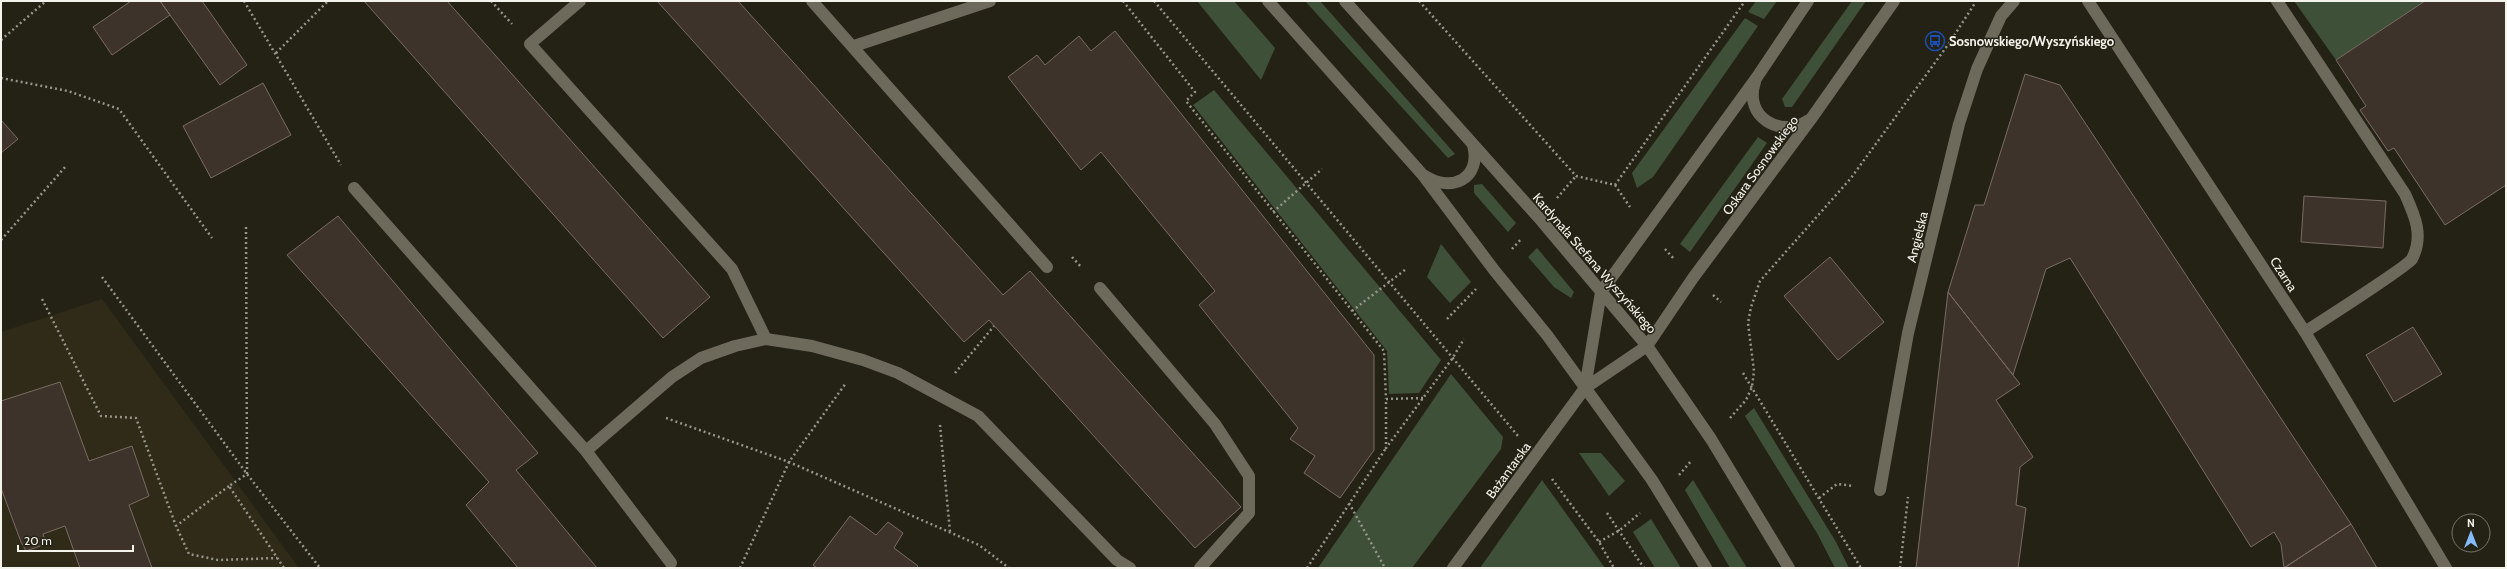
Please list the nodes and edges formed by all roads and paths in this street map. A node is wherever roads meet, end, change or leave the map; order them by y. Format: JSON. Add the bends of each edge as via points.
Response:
{"nodes":[{"id":1,"x":46,"y":1,"type":"edge"},
{"id":2,"x":244,"y":1,"type":"edge"},
{"id":3,"x":328,"y":1,"type":"edge"},
{"id":4,"x":580,"y":1,"type":"edge"},
{"id":5,"x":812,"y":1,"type":"edge"},
{"id":6,"x":990,"y":1,"type":"edge"},
{"id":7,"x":1124,"y":1,"type":"edge"},
{"id":8,"x":1154,"y":1,"type":"edge"},
{"id":9,"x":1268,"y":1,"type":"edge"},
{"id":10,"x":1345,"y":1,"type":"edge"},
{"id":11,"x":1419,"y":1,"type":"edge"},
{"id":12,"x":1745,"y":1,"type":"edge"},
{"id":13,"x":1808,"y":1,"type":"edge"},
{"id":14,"x":1894,"y":1,"type":"edge"},
{"id":15,"x":1977,"y":1,"type":"edge"},
{"id":16,"x":2014,"y":1,"type":"edge"},
{"id":17,"x":2088,"y":1,"type":"edge"},
{"id":18,"x":2277,"y":1,"type":"edge"},
{"id":19,"x":1,"y":40,"type":"edge"},
{"id":20,"x":854,"y":46,"type":"junction"},
{"id":21,"x":276,"y":53,"type":"junction"},
{"id":22,"x":1757,"y":77,"type":"junction"},
{"id":23,"x":1,"y":78,"type":"edge"},
{"id":24,"x":1811,"y":119,"type":"junction"},
{"id":25,"x":1473,"y":145,"type":"junction"},
{"id":26,"x":66,"y":166,"type":"dead end"},
{"id":27,"x":1322,"y":169,"type":"dead end"},
{"id":28,"x":1422,"y":174,"type":"junction"},
{"id":29,"x":1306,"y":184,"type":"junction"},
{"id":30,"x":354,"y":188,"type":"joint"},
{"id":31,"x":1273,"y":212,"type":"junction"},
{"id":32,"x":246,"y":227,"type":"dead end"},
{"id":33,"x":212,"y":238,"type":"dead end"},
{"id":34,"x":1,"y":240,"type":"edge"},
{"id":35,"x":1047,"y":267,"type":"dead end"},
{"id":36,"x":1406,"y":269,"type":"dead end"},
{"id":37,"x":102,"y":277,"type":"dead end"},
{"id":38,"x":1387,"y":284,"type":"junction"},
{"id":39,"x":1100,"y":288,"type":"dead end"},
{"id":40,"x":1601,"y":292,"type":"junction"},
{"id":41,"x":42,"y":300,"type":"dead end"},
{"id":42,"x":1352,"y":311,"type":"junction"},
{"id":43,"x":994,"y":326,"type":"dead end"},
{"id":44,"x":2305,"y":332,"type":"junction"},
{"id":45,"x":766,"y":339,"type":"junction"},
{"id":46,"x":1464,"y":339,"type":"dead end"},
{"id":47,"x":1647,"y":346,"type":"junction"},
{"id":48,"x":1452,"y":359,"type":"junction"},
{"id":49,"x":863,"y":360,"type":"junction"},
{"id":50,"x":1743,"y":373,"type":"dead end"},
{"id":51,"x":1752,"y":387,"type":"junction"},
{"id":52,"x":1585,"y":388,"type":"junction"},
{"id":53,"x":937,"y":394,"type":"junction"},
{"id":54,"x":1422,"y":398,"type":"junction"},
{"id":55,"x":1386,"y":400,"type":"junction"},
{"id":56,"x":635,"y":406,"type":"junction"},
{"id":57,"x":1710,"y":439,"type":"junction"},
{"id":58,"x":1386,"y":448,"type":"junction"},
{"id":59,"x":586,"y":451,"type":"junction"},
{"id":60,"x":1535,"y":456,"type":"junction"},
{"id":61,"x":789,"y":462,"type":"junction"},
{"id":62,"x":246,"y":474,"type":"junction"},
{"id":63,"x":1837,"y":484,"type":"dead end"},
{"id":64,"x":229,"y":486,"type":"junction"},
{"id":65,"x":1880,"y":490,"type":"dead end"},
{"id":66,"x":1661,"y":496,"type":"junction"},
{"id":67,"x":1819,"y":498,"type":"junction"},
{"id":68,"x":1349,"y":503,"type":"junction"},
{"id":69,"x":1607,"y":513,"type":"dead end"},
{"id":70,"x":176,"y":526,"type":"junction"},
{"id":71,"x":1620,"y":530,"type":"junction"},
{"id":72,"x":950,"y":532,"type":"junction"},
{"id":73,"x":1599,"y":542,"type":"junction"},
{"id":74,"x":277,"y":558,"type":"junction"},
{"id":75,"x":671,"y":563,"type":"dead end"},
{"id":76,"x":284,"y":568,"type":"edge"},
{"id":77,"x":320,"y":568,"type":"edge"},
{"id":78,"x":740,"y":568,"type":"edge"},
{"id":79,"x":1008,"y":568,"type":"edge"},
{"id":80,"x":1130,"y":568,"type":"edge"},
{"id":81,"x":1200,"y":568,"type":"edge"},
{"id":82,"x":1307,"y":568,"type":"edge"},
{"id":83,"x":1385,"y":568,"type":"edge"},
{"id":84,"x":1453,"y":568,"type":"edge"},
{"id":85,"x":1614,"y":568,"type":"edge"},
{"id":86,"x":1644,"y":568,"type":"edge"},
{"id":87,"x":1706,"y":568,"type":"edge"},
{"id":88,"x":1789,"y":568,"type":"edge"},
{"id":89,"x":1861,"y":568,"type":"edge"},
{"id":90,"x":2446,"y":568,"type":"edge"}],
"edges":[{"from":1,"to":19,"type":"path"},
{"from":2,"to":21,"type":"path"},
{"from":3,"to":21,"type":"path"},
{"from":4,"to":45,"type":"street","via":[[530,44],[732,269]]},
{"from":5,"to":20,"type":"street"},
{"from":6,"to":20,"type":"street"},
{"from":7,"to":31,"type":"path","via":[[1195,92],[1186,101]]},
{"from":8,"to":29,"type":"path"},
{"from":9,"to":28,"type":"street"},
{"from":10,"to":25,"type":"street","name":"Kardynała Stefana Wyszyńskiego"},
{"from":11,"to":12,"type":"path","via":[[1576,176],[1614,185]]},
{"from":13,"to":22,"type":"street"},
{"from":14,"to":24,"type":"street","name":"Oskara Sosnowskiego"},
{"from":15,"to":51,"type":"path","via":[[1850,178],[1760,281],[1748,323],[1754,371]]},
{"from":16,"to":65,"type":"street","name":"Angielska","via":[[2000,16],[1977,69],[1959,124],[1908,333]]},
{"from":17,"to":44,"type":"street","name":"Czarna"},
{"from":18,"to":44,"type":"street","via":[[2405,194],[2417,221],[2419,236],[2412,260]]},
{"from":20,"to":35,"type":"street"},
{"from":21,"to":30,"type":"path"},
{"from":22,"to":24,"type":"street","via":[[1753,98],[1763,117],[1781,128],[1792,128]]},
{"from":22,"to":40,"type":"street"},
{"from":23,"to":33,"type":"path","via":[[68,90],[119,109]]},
{"from":24,"to":47,"type":"street","name":"Oskara Sosnowskiego","via":[[1693,278]]},
{"from":25,"to":28,"type":"street","via":[[1475,167],[1456,182],[1444,184],[1432,181]]},
{"from":25,"to":40,"type":"street","name":"Kardynała Stefana Wyszyńskiego"},
{"from":26,"to":34,"type":"path"},
{"from":27,"to":29,"type":"path"},
{"from":28,"to":52,"type":"street","via":[[1494,270],[1548,335]]},
{"from":29,"to":31,"type":"path"},
{"from":29,"to":38,"type":"path"},
{"from":30,"to":59,"type":"street"},
{"from":31,"to":42,"type":"path"},
{"from":32,"to":62,"type":"path"},
{"from":36,"to":38,"type":"path"},
{"from":37,"to":62,"type":"path"},
{"from":38,"to":42,"type":"path"},
{"from":38,"to":48,"type":"path"},
{"from":39,"to":81,"type":"street","via":[[1215,424],[1249,476],[1249,513]]},
{"from":40,"to":47,"type":"street","name":"Kardynała Stefana Wyszyńskiego"},
{"from":40,"to":52,"type":"street"},
{"from":41,"to":70,"type":"path","via":[[101,416],[136,418]]},
{"from":42,"to":55,"type":"path","via":[[1384,351]]},
{"from":43,"to":53,"type":"path"},
{"from":44,"to":90,"type":"street","name":"Czarna"},
{"from":45,"to":49,"type":"street","via":[[812,346]]},
{"from":45,"to":56,"type":"street","via":[[701,358]]},
{"from":46,"to":48,"type":"path"},
{"from":47,"to":52,"type":"street"},
{"from":47,"to":57,"type":"street","name":"Kardynała Stefana Wyszyńskiego"},
{"from":48,"to":54,"type":"path"},
{"from":48,"to":60,"type":"path"},
{"from":49,"to":53,"type":"street","via":[[898,373]]},
{"from":49,"to":61,"type":"path"},
{"from":50,"to":51,"type":"path"},
{"from":51,"to":57,"type":"path","via":[[1746,400]]},
{"from":51,"to":67,"type":"path"},
{"from":52,"to":60,"type":"street","name":"Bażantarska"},
{"from":52,"to":66,"type":"street"},
{"from":53,"to":72,"type":"path"},
{"from":53,"to":80,"type":"street","via":[[978,416],[1117,560]]},
{"from":54,"to":55,"type":"path"},
{"from":54,"to":58,"type":"path"},
{"from":55,"to":58,"type":"path"},
{"from":56,"to":59,"type":"street"},
{"from":56,"to":61,"type":"path"},
{"from":57,"to":66,"type":"path"},
{"from":57,"to":88,"type":"street","name":"Kardynała Stefana Wyszyńskiego"},
{"from":58,"to":68,"type":"path"},
{"from":59,"to":75,"type":"street"},
{"from":60,"to":73,"type":"path"},
{"from":60,"to":84,"type":"street","name":"Bażantarska"},
{"from":61,"to":72,"type":"path"},
{"from":61,"to":78,"type":"path"},
{"from":62,"to":64,"type":"path"},
{"from":62,"to":77,"type":"path"},
{"from":63,"to":67,"type":"path"},
{"from":64,"to":70,"type":"path"},
{"from":64,"to":74,"type":"path"},
{"from":66,"to":71,"type":"path"},
{"from":66,"to":87,"type":"street"},
{"from":67,"to":89,"type":"path"},
{"from":68,"to":82,"type":"path"},
{"from":68,"to":83,"type":"path"},
{"from":69,"to":71,"type":"path"},
{"from":70,"to":74,"type":"path","via":[[189,554],[218,560]]},
{"from":71,"to":73,"type":"path"},
{"from":71,"to":86,"type":"path"},
{"from":72,"to":79,"type":"path","via":[[979,545]]},
{"from":73,"to":85,"type":"path"},
{"from":74,"to":76,"type":"path"}]}
